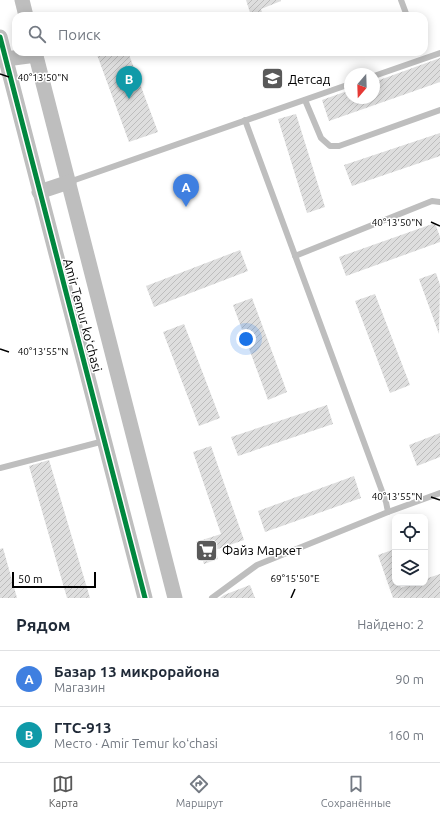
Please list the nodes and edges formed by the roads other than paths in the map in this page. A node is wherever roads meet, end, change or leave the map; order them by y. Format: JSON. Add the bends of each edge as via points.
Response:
{"nodes":[{"id":1,"x":22,"y":0,"type":"edge"},
{"id":2,"x":401,"y":0,"type":"edge"},
{"id":3,"x":25,"y":12,"type":"edge"},
{"id":4,"x":406,"y":12,"type":"edge"},
{"id":5,"x":0,"y":37,"type":"edge"},
{"id":6,"x":440,"y":53,"type":"edge"},
{"id":7,"x":26,"y":56,"type":"edge"},
{"id":8,"x":37,"y":56,"type":"edge"},
{"id":9,"x":421,"y":56,"type":"edge"},
{"id":10,"x":422,"y":59,"type":"junction"},
{"id":11,"x":6,"y":60,"type":"junction"},
{"id":12,"x":380,"y":74,"type":"edge"},
{"id":13,"x":344,"y":86,"type":"edge"},
{"id":14,"x":305,"y":100,"type":"junction"},
{"id":15,"x":440,"y":110,"type":"edge"},
{"id":16,"x":245,"y":120,"type":"junction"},
{"id":17,"x":69,"y":182,"type":"junction"},
{"id":18,"x":39,"y":192,"type":"junction"},
{"id":19,"x":440,"y":202,"type":"edge"},
{"id":20,"x":295,"y":256,"type":"junction"},
{"id":21,"x":104,"y":441,"type":"junction"},
{"id":22,"x":0,"y":468,"type":"edge"},
{"id":23,"x":440,"y":493,"type":"edge"},
{"id":24,"x":388,"y":512,"type":"junction"},
{"id":25,"x":145,"y":598,"type":"edge"},
{"id":26,"x":175,"y":598,"type":"edge"},
{"id":27,"x":212,"y":598,"type":"edge"}],
"edges":[{"from":1,"to":3,"type":"street"},
{"from":2,"to":4,"type":"lane"},
{"from":5,"to":11,"type":"street","name":"Amir Temur koʻchasi"},
{"from":6,"to":10,"type":"lane"},
{"from":7,"to":11,"type":"street"},
{"from":8,"to":17,"type":"street","name":"Amir Temur koʻchasi"},
{"from":9,"to":10,"type":"lane"},
{"from":10,"to":12,"type":"lane"},
{"from":11,"to":18,"type":"street","name":"Amir Temur koʻchasi"},
{"from":13,"to":14,"type":"lane"},
{"from":14,"to":15,"type":"lane","via":[[321,138],[330,146],[339,146]]},
{"from":14,"to":16,"type":"lane"},
{"from":16,"to":17,"type":"lane"},
{"from":16,"to":20,"type":"lane"},
{"from":17,"to":18,"type":"street"},
{"from":17,"to":26,"type":"street","name":"Amir Temur koʻchasi"},
{"from":18,"to":21,"type":"street","name":"Amir Temur koʻchasi"},
{"from":19,"to":20,"type":"lane","via":[[432,201]]},
{"from":20,"to":24,"type":"lane","via":[[384,495]]},
{"from":21,"to":22,"type":"lane"},
{"from":21,"to":25,"type":"street","name":"Amir Temur koʻchasi"},
{"from":23,"to":24,"type":"lane"},
{"from":24,"to":27,"type":"lane","via":[[257,566]]}]}
